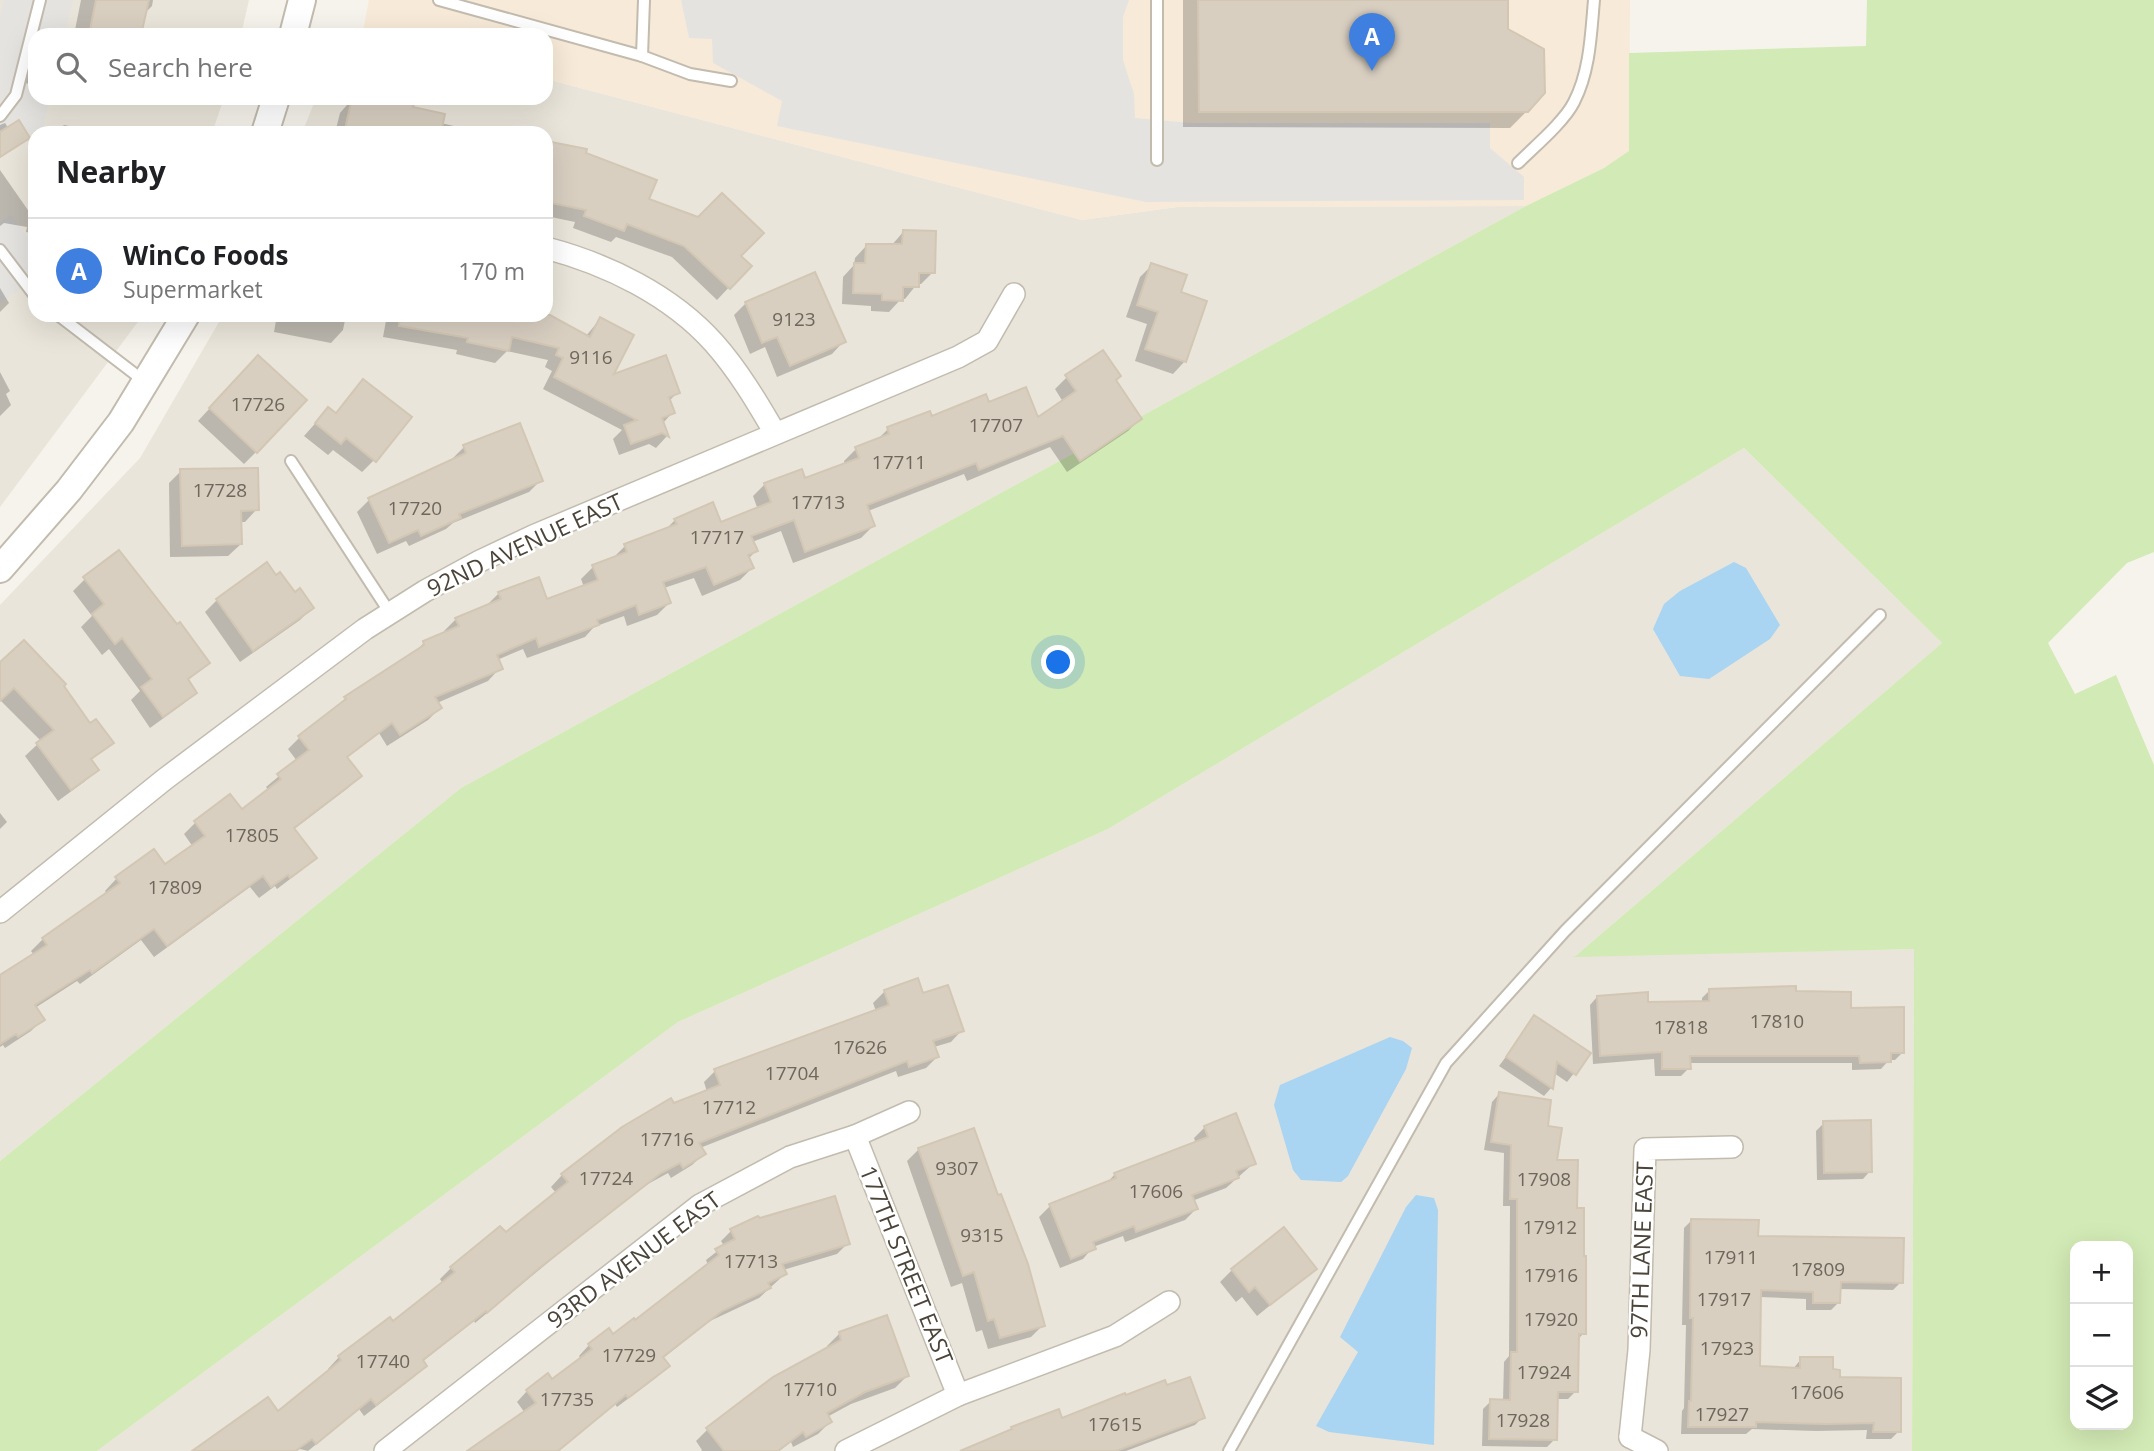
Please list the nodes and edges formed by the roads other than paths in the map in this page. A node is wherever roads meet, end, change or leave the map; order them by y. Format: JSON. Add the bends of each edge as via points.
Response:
{"nodes":[{"id":1,"x":40,"y":0,"type":"edge"},
{"id":2,"x":302,"y":0,"type":"edge"},
{"id":3,"x":439,"y":0,"type":"edge"},
{"id":4,"x":491,"y":0,"type":"edge"},
{"id":5,"x":643,"y":0,"type":"edge"},
{"id":6,"x":1157,"y":0,"type":"edge"},
{"id":7,"x":1594,"y":0,"type":"edge"},
{"id":8,"x":488,"y":13,"type":"junction"},
{"id":9,"x":33,"y":28,"type":"edge"},
{"id":10,"x":295,"y":28,"type":"edge"},
{"id":11,"x":542,"y":28,"type":"edge"},
{"id":12,"x":553,"y":31,"type":"edge"},
{"id":13,"x":28,"y":47,"type":"edge"},
{"id":14,"x":642,"y":56,"type":"junction"},
{"id":15,"x":731,"y":80,"type":"dead end"},
{"id":16,"x":274,"y":105,"type":"edge"},
{"id":17,"x":0,"y":116,"type":"edge"},
{"id":18,"x":267,"y":126,"type":"edge"},
{"id":19,"x":1157,"y":160,"type":"dead end"},
{"id":20,"x":1518,"y":163,"type":"dead end"},
{"id":21,"x":0,"y":250,"type":"edge"},
{"id":22,"x":553,"y":250,"type":"edge"},
{"id":23,"x":28,"y":287,"type":"edge"},
{"id":24,"x":1014,"y":294,"type":"dead end"},
{"id":25,"x":67,"y":322,"type":"edge"},
{"id":26,"x":182,"y":322,"type":"edge"},
{"id":27,"x":144,"y":381,"type":"junction"},
{"id":28,"x":775,"y":433,"type":"junction"},
{"id":29,"x":291,"y":461,"type":"dead end"},
{"id":30,"x":0,"y":569,"type":"edge"},
{"id":31,"x":390,"y":613,"type":"junction"},
{"id":32,"x":1880,"y":615,"type":"dead end"},
{"id":33,"x":0,"y":912,"type":"edge"},
{"id":34,"x":909,"y":1112,"type":"dead end"},
{"id":35,"x":855,"y":1136,"type":"junction"},
{"id":36,"x":1732,"y":1147,"type":"dead end"},
{"id":37,"x":1169,"y":1302,"type":"dead end"},
{"id":38,"x":958,"y":1395,"type":"junction"},
{"id":39,"x":1624,"y":1444,"type":"edge"},
{"id":40,"x":386,"y":1451,"type":"edge"},
{"id":41,"x":846,"y":1451,"type":"edge"},
{"id":42,"x":1229,"y":1451,"type":"edge"},
{"id":43,"x":1657,"y":1451,"type":"edge"}],
"edges":[{"from":1,"to":9,"type":"lane"},
{"from":2,"to":10,"type":"street"},
{"from":3,"to":8,"type":"lane"},
{"from":4,"to":8,"type":"lane"},
{"from":5,"to":14,"type":"lane"},
{"from":6,"to":19,"type":"lane"},
{"from":7,"to":20,"type":"lane","via":[[1590,50],[1573,103]]},
{"from":8,"to":11,"type":"lane"},
{"from":12,"to":14,"type":"lane"},
{"from":13,"to":17,"type":"lane","via":[[16,94]]},
{"from":14,"to":15,"type":"lane","via":[[690,74]]},
{"from":16,"to":18,"type":"street"},
{"from":21,"to":23,"type":"lane"},
{"from":22,"to":28,"type":"street","via":[[642,286],[680,312],[714,342]]},
{"from":24,"to":28,"type":"street","name":"92ND AVENUE EAST","via":[[987,341]]},
{"from":25,"to":27,"type":"lane"},
{"from":26,"to":27,"type":"street"},
{"from":27,"to":30,"type":"street","via":[[121,422],[69,490]]},
{"from":28,"to":31,"type":"street","name":"92ND AVENUE EAST","via":[[501,551]]},
{"from":29,"to":31,"type":"lane"},
{"from":31,"to":33,"type":"street","name":"92ND AVENUE EAST","via":[[165,779]]},
{"from":32,"to":42,"type":"lane","via":[[1565,931],[1446,1063]]},
{"from":34,"to":35,"type":"street","name":"93RD AVENUE EAST"},
{"from":35,"to":38,"type":"street","name":"177TH STREET EAST"},
{"from":35,"to":40,"type":"street","name":"93RD AVENUE EAST","via":[[790,1157],[700,1205]]},
{"from":36,"to":39,"type":"street","name":"97TH LANE EAST","via":[[1646,1149],[1639,1350]]},
{"from":37,"to":38,"type":"street","via":[[1115,1336]]},
{"from":38,"to":41,"type":"street"},
{"from":39,"to":43,"type":"street"}]}
